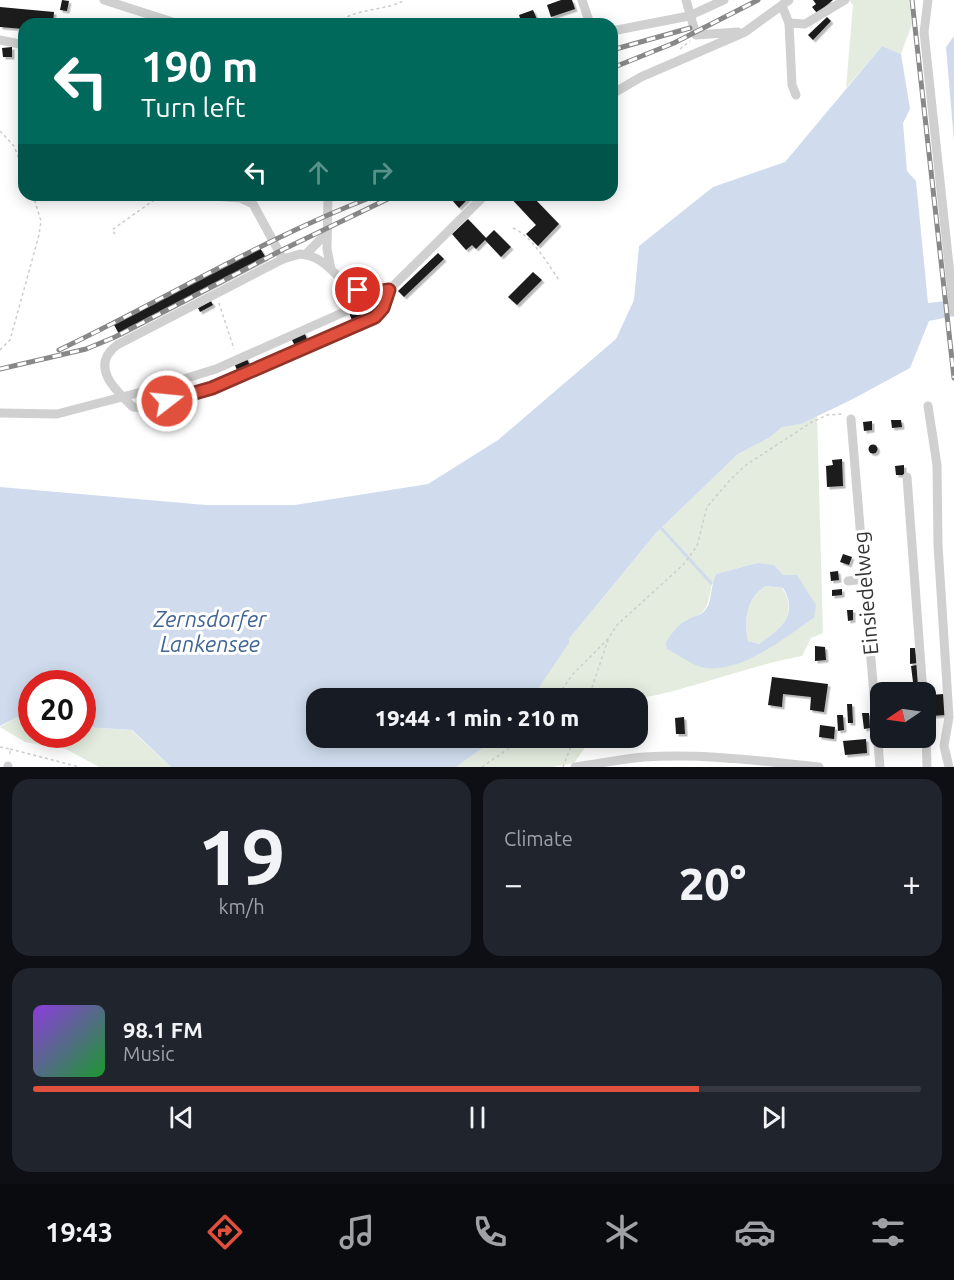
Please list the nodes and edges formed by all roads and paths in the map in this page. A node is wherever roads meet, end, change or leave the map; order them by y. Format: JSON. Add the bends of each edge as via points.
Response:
{"nodes":[{"id":1,"x":104,"y":0,"type":"edge"},
{"id":2,"x":405,"y":0,"type":"edge"},
{"id":3,"x":582,"y":0,"type":"edge"},
{"id":4,"x":686,"y":0,"type":"edge"},
{"id":5,"x":724,"y":0,"type":"edge"},
{"id":6,"x":845,"y":0,"type":"edge"},
{"id":7,"x":928,"y":0,"type":"edge"},
{"id":8,"x":785,"y":3,"type":"edge"},
{"id":9,"x":689,"y":16,"type":"junction"},
{"id":10,"x":159,"y":18,"type":"edge"},
{"id":11,"x":343,"y":18,"type":"edge"},
{"id":12,"x":588,"y":18,"type":"edge"},
{"id":13,"x":789,"y":23,"type":"junction"},
{"id":14,"x":618,"y":31,"type":"edge"},
{"id":15,"x":745,"y":32,"type":"junction"},
{"id":16,"x":696,"y":35,"type":"junction"},
{"id":17,"x":0,"y":40,"type":"edge"},
{"id":18,"x":18,"y":44,"type":"edge"},
{"id":19,"x":677,"y":61,"type":"junction"},
{"id":20,"x":618,"y":90,"type":"edge"},
{"id":21,"x":796,"y":95,"type":"dead end"},
{"id":22,"x":0,"y":131,"type":"edge"},
{"id":23,"x":18,"y":156,"type":"edge"},
{"id":24,"x":35,"y":201,"type":"edge"},
{"id":25,"x":152,"y":201,"type":"edge"},
{"id":26,"x":246,"y":201,"type":"edge"},
{"id":27,"x":328,"y":201,"type":"edge"},
{"id":28,"x":479,"y":201,"type":"edge"},
{"id":29,"x":513,"y":228,"type":"dead end"},
{"id":30,"x":328,"y":232,"type":"junction"},
{"id":31,"x":115,"y":234,"type":"dead end"},
{"id":32,"x":306,"y":254,"type":"junction"},
{"id":33,"x":284,"y":259,"type":"junction"},
{"id":34,"x":332,"y":271,"type":"junction"},
{"id":35,"x":559,"y":280,"type":"dead end"},
{"id":36,"x":389,"y":290,"type":"junction"},
{"id":37,"x":216,"y":293,"type":"junction"},
{"id":38,"x":954,"y":312,"type":"edge"},
{"id":39,"x":0,"y":350,"type":"edge"},
{"id":40,"x":237,"y":360,"type":"junction"},
{"id":41,"x":123,"y":397,"type":"junction"},
{"id":42,"x":928,"y":406,"type":"dead end"},
{"id":43,"x":0,"y":413,"type":"edge"},
{"id":44,"x":852,"y":419,"type":"joint"},
{"id":45,"x":908,"y":477,"type":"dead end"},
{"id":46,"x":865,"y":579,"type":"junction"},
{"id":47,"x":848,"y":581,"type":"dead end"},
{"id":48,"x":608,"y":639,"type":"junction"},
{"id":49,"x":922,"y":682,"type":"edge"},
{"id":50,"x":563,"y":688,"type":"edge"},
{"id":51,"x":592,"y":688,"type":"edge"},
{"id":52,"x":0,"y":747,"type":"edge"},
{"id":53,"x":510,"y":748,"type":"edge"},
{"id":54,"x":570,"y":748,"type":"edge"},
{"id":55,"x":926,"y":748,"type":"edge"},
{"id":56,"x":10,"y":749,"type":"junction"},
{"id":57,"x":603,"y":765,"type":"edge"},
{"id":58,"x":8,"y":767,"type":"edge"},
{"id":59,"x":80,"y":767,"type":"edge"},
{"id":60,"x":482,"y":767,"type":"edge"},
{"id":61,"x":562,"y":767,"type":"edge"},
{"id":62,"x":575,"y":767,"type":"edge"},
{"id":63,"x":819,"y":767,"type":"edge"},
{"id":64,"x":880,"y":767,"type":"edge"},
{"id":65,"x":927,"y":767,"type":"edge"},
{"id":66,"x":949,"y":767,"type":"edge"}],
"edges":[{"from":1,"to":10,"type":"street"},
{"from":2,"to":11,"type":"path"},
{"from":3,"to":12,"type":"street"},
{"from":4,"to":9,"type":"street"},
{"from":5,"to":9,"type":"street"},
{"from":6,"to":13,"type":"street","via":[[805,24]]},
{"from":7,"to":38,"type":"street","via":[[924,32]]},
{"from":8,"to":13,"type":"street"},
{"from":8,"to":15,"type":"street"},
{"from":9,"to":14,"type":"street"},
{"from":9,"to":16,"type":"street"},
{"from":13,"to":21,"type":"street","via":[[792,85]]},
{"from":15,"to":16,"type":"street"},
{"from":15,"to":19,"type":"street"},
{"from":16,"to":19,"type":"path","via":[[681,47]]},
{"from":17,"to":18,"type":"street"},
{"from":19,"to":20,"type":"street"},
{"from":22,"to":23,"type":"path"},
{"from":24,"to":39,"type":"path","via":[[41,220],[39,235],[10,340]]},
{"from":25,"to":31,"type":"path","via":[[112,230]]},
{"from":26,"to":33,"type":"street","via":[[253,204]]},
{"from":27,"to":30,"type":"street"},
{"from":28,"to":36,"type":"street"},
{"from":29,"to":35,"type":"path","via":[[537,249]]},
{"from":30,"to":32,"type":"street"},
{"from":30,"to":34,"type":"street"},
{"from":32,"to":33,"type":"street"},
{"from":32,"to":34,"type":"street"},
{"from":33,"to":37,"type":"street"},
{"from":34,"to":36,"type":"street","via":[[358,290]]},
{"from":36,"to":40,"type":"street"},
{"from":36,"to":41,"type":"street","via":[[375,317],[212,388],[145,408],[133,407]]},
{"from":37,"to":40,"type":"path"},
{"from":37,"to":41,"type":"street","via":[[110,350],[105,375]]},
{"from":40,"to":41,"type":"street"},
{"from":41,"to":43,"type":"street","via":[[57,414]]},
{"from":42,"to":66,"type":"street","via":[[937,465],[949,717],[944,746]]},
{"from":44,"to":46,"type":"street","name":"Einsiedelweg"},
{"from":44,"to":48,"type":"path","via":[[849,414],[820,418],[746,465],[707,507],[697,546],[683,564]]},
{"from":45,"to":49,"type":"street"},
{"from":46,"to":47,"type":"street"},
{"from":46,"to":64,"type":"street","name":"Einsiedelweg"},
{"from":48,"to":50,"type":"path"},
{"from":48,"to":51,"type":"path"},
{"from":52,"to":56,"type":"path"},
{"from":53,"to":60,"type":"path"},
{"from":54,"to":61,"type":"path"},
{"from":55,"to":65,"type":"street"},
{"from":56,"to":58,"type":"path"},
{"from":56,"to":59,"type":"path"},
{"from":57,"to":62,"type":"street"},
{"from":57,"to":63,"type":"street","via":[[644,757],[716,757]]}]}
